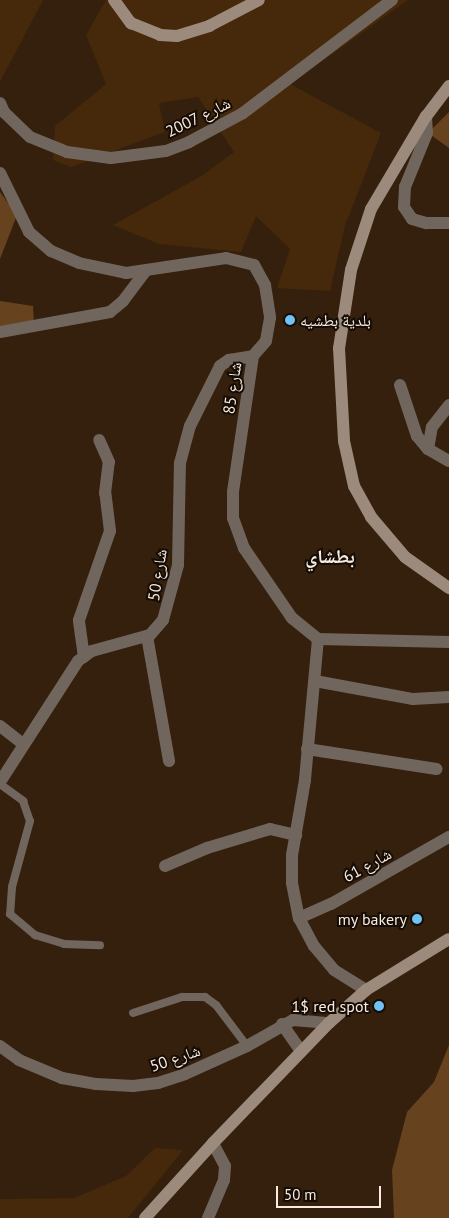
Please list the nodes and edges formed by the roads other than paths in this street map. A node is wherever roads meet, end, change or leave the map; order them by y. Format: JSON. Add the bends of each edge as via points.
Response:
{"nodes":[{"id":1,"x":114,"y":0,"type":"edge"},
{"id":2,"x":259,"y":0,"type":"edge"},
{"id":3,"x":392,"y":0,"type":"edge"},
{"id":4,"x":449,"y":86,"type":"edge"},
{"id":5,"x":0,"y":103,"type":"edge"},
{"id":6,"x":426,"y":116,"type":"junction"},
{"id":7,"x":0,"y":172,"type":"edge"},
{"id":8,"x":449,"y":223,"type":"edge"},
{"id":9,"x":144,"y":272,"type":"junction"},
{"id":10,"x":0,"y":332,"type":"edge"},
{"id":11,"x":253,"y":356,"type":"junction"},
{"id":12,"x":400,"y":385,"type":"dead end"},
{"id":13,"x":449,"y":405,"type":"edge"},
{"id":14,"x":99,"y":440,"type":"dead end"},
{"id":15,"x":428,"y":448,"type":"junction"},
{"id":16,"x":449,"y":461,"type":"edge"},
{"id":17,"x":449,"y":588,"type":"edge"},
{"id":18,"x":147,"y":636,"type":"junction"},
{"id":19,"x":318,"y":639,"type":"junction"},
{"id":20,"x":449,"y":642,"type":"edge"},
{"id":21,"x":84,"y":657,"type":"junction"},
{"id":22,"x":315,"y":681,"type":"junction"},
{"id":23,"x":449,"y":698,"type":"edge"},
{"id":24,"x":0,"y":726,"type":"edge"},
{"id":25,"x":22,"y":744,"type":"junction"},
{"id":26,"x":307,"y":749,"type":"junction"},
{"id":27,"x":169,"y":761,"type":"dead end"},
{"id":28,"x":436,"y":769,"type":"dead end"},
{"id":29,"x":0,"y":783,"type":"edge"},
{"id":30,"x":296,"y":835,"type":"junction"},
{"id":31,"x":449,"y":837,"type":"edge"},
{"id":32,"x":164,"y":866,"type":"dead end"},
{"id":33,"x":299,"y":918,"type":"junction"},
{"id":34,"x":449,"y":939,"type":"edge"},
{"id":35,"x":100,"y":945,"type":"dead end"},
{"id":36,"x":366,"y":990,"type":"junction"},
{"id":37,"x":133,"y":1013,"type":"dead end"},
{"id":38,"x":329,"y":1023,"type":"junction"},
{"id":39,"x":282,"y":1024,"type":"junction"},
{"id":40,"x":0,"y":1046,"type":"edge"},
{"id":41,"x":247,"y":1046,"type":"junction"},
{"id":42,"x":300,"y":1050,"type":"junction"},
{"id":43,"x":213,"y":1143,"type":"junction"},
{"id":44,"x":145,"y":1218,"type":"edge"},
{"id":45,"x":208,"y":1218,"type":"edge"}],
"edges":[{"from":1,"to":2,"type":"main road","via":[[131,23],[160,36],[177,36],[209,26]]},
{"from":3,"to":5,"type":"street","name":"شارع 2007","via":[[243,113],[166,151],[111,158],[67,152],[30,137],[4,112]]},
{"from":4,"to":6,"type":"main road"},
{"from":6,"to":8,"type":"street","via":[[427,133],[405,187],[404,207],[412,219]]},
{"from":6,"to":17,"type":"main road","via":[[371,209],[357,249],[340,333],[340,381],[346,454],[362,502],[381,531],[405,558]]},
{"from":7,"to":9,"type":"street","name":"شارع 85","via":[[19,216],[41,244],[97,269]]},
{"from":9,"to":10,"type":"street","via":[[123,301],[110,312]]},
{"from":9,"to":11,"type":"street","name":"شارع 85","via":[[226,258],[254,265],[265,285],[270,318],[266,341]]},
{"from":11,"to":18,"type":"street","name":"شارع 50","via":[[229,360],[220,366],[190,426],[180,463],[178,565],[163,620]]},
{"from":11,"to":19,"type":"street","name":"شارع 85","via":[[232,518],[244,548],[292,618]]},
{"from":12,"to":15,"type":"street","via":[[417,436]]},
{"from":13,"to":15,"type":"street","via":[[432,426]]},
{"from":14,"to":21,"type":"street","via":[[109,462],[105,493],[110,531],[80,620]]},
{"from":15,"to":16,"type":"street"},
{"from":18,"to":21,"type":"street","via":[[92,651]]},
{"from":18,"to":27,"type":"street"},
{"from":19,"to":20,"type":"street"},
{"from":19,"to":22,"type":"street"},
{"from":21,"to":25,"type":"street","via":[[69,673]]},
{"from":22,"to":23,"type":"street","via":[[413,698]]},
{"from":22,"to":26,"type":"street"},
{"from":24,"to":25,"type":"street"},
{"from":25,"to":29,"type":"street"},
{"from":26,"to":28,"type":"street"},
{"from":26,"to":30,"type":"street"},
{"from":29,"to":35,"type":"lane","via":[[23,801],[30,821],[12,887],[10,914],[36,935],[64,944]]},
{"from":30,"to":32,"type":"street","via":[[270,829],[207,848]]},
{"from":30,"to":33,"type":"street","via":[[291,869]]},
{"from":31,"to":33,"type":"street","name":"شارع 61","via":[[339,900]]},
{"from":33,"to":36,"type":"street","via":[[325,960]]},
{"from":34,"to":36,"type":"main road"},
{"from":36,"to":38,"type":"main road"},
{"from":37,"to":41,"type":"lane","via":[[182,996],[205,996],[216,1005]]},
{"from":38,"to":39,"type":"street","name":"شارع 50","via":[[302,1019]]},
{"from":38,"to":42,"type":"main road"},
{"from":39,"to":41,"type":"street","name":"شارع 50"},
{"from":39,"to":42,"type":"street"},
{"from":40,"to":41,"type":"street","name":"شارع 50","via":[[19,1060],[62,1078],[133,1086],[158,1083],[185,1074]]},
{"from":42,"to":43,"type":"main road"},
{"from":43,"to":44,"type":"main road"},
{"from":43,"to":45,"type":"street","via":[[221,1155],[224,1180]]}]}
